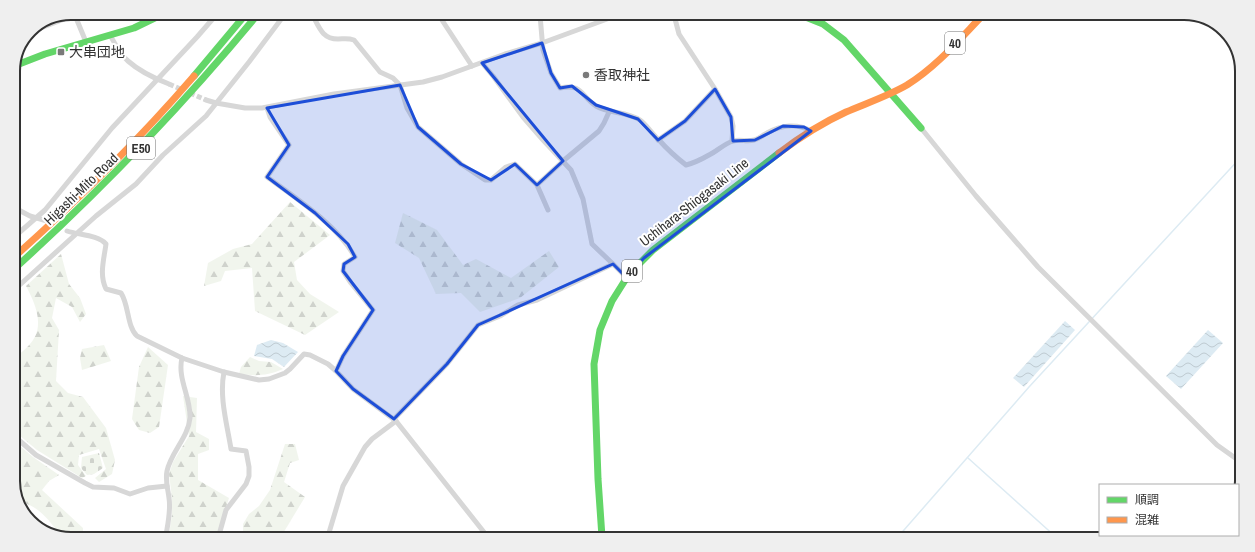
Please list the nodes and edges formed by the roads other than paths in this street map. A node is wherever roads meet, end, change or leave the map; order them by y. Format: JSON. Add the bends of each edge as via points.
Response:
{"nodes":[{"id":1,"x":78,"y":20,"type":"edge"},
{"id":2,"x":151,"y":20,"type":"edge"},
{"id":3,"x":212,"y":20,"type":"edge"},
{"id":4,"x":241,"y":20,"type":"edge"},
{"id":5,"x":253,"y":20,"type":"edge"},
{"id":6,"x":280,"y":20,"type":"edge"},
{"id":7,"x":315,"y":20,"type":"edge"},
{"id":8,"x":442,"y":20,"type":"edge"},
{"id":9,"x":540,"y":20,"type":"edge"},
{"id":10,"x":604,"y":20,"type":"edge"},
{"id":11,"x":675,"y":20,"type":"edge"},
{"id":12,"x":815,"y":20,"type":"edge"},
{"id":13,"x":978,"y":20,"type":"edge"},
{"id":14,"x":62,"y":21,"type":"edge"},
{"id":15,"x":51,"y":25,"type":"edge"},
{"id":16,"x":110,"y":35,"type":"junction"},
{"id":17,"x":86,"y":42,"type":"junction"},
{"id":18,"x":542,"y":43,"type":"junction"},
{"id":19,"x":21,"y":61,"type":"edge"},
{"id":20,"x":482,"y":63,"type":"junction"},
{"id":21,"x":472,"y":66,"type":"junction"},
{"id":22,"x":158,"y":80,"type":"junction"},
{"id":23,"x":169,"y":84,"type":"tunnel mouth"},
{"id":24,"x":400,"y":84,"type":"junction"},
{"id":25,"x":715,"y":89,"type":"junction"},
{"id":26,"x":891,"y":93,"type":"junction"},
{"id":27,"x":206,"y":100,"type":"tunnel mouth"},
{"id":28,"x":216,"y":103,"type":"junction"},
{"id":29,"x":267,"y":108,"type":"junction"},
{"id":30,"x":609,"y":112,"type":"junction"},
{"id":31,"x":921,"y":128,"type":"joint"},
{"id":32,"x":811,"y":131,"type":"junction"},
{"id":33,"x":658,"y":140,"type":"junction"},
{"id":34,"x":732,"y":141,"type":"junction"},
{"id":35,"x":563,"y":161,"type":"junction"},
{"id":36,"x":537,"y":185,"type":"junction"},
{"id":37,"x":20,"y":210,"type":"edge"},
{"id":38,"x":548,"y":210,"type":"dead end"},
{"id":39,"x":37,"y":218,"type":"junction"},
{"id":40,"x":47,"y":221,"type":"dead end"},
{"id":41,"x":68,"y":231,"type":"dead end"},
{"id":42,"x":20,"y":232,"type":"edge"},
{"id":43,"x":76,"y":234,"type":"junction"},
{"id":44,"x":20,"y":252,"type":"edge"},
{"id":45,"x":20,"y":264,"type":"edge"},
{"id":46,"x":613,"y":264,"type":"junction"},
{"id":47,"x":626,"y":277,"type":"junction"},
{"id":48,"x":20,"y":285,"type":"edge"},
{"id":49,"x":182,"y":358,"type":"junction"},
{"id":50,"x":336,"y":371,"type":"junction"},
{"id":51,"x":224,"y":372,"type":"junction"},
{"id":52,"x":395,"y":420,"type":"junction"},
{"id":53,"x":20,"y":441,"type":"edge"},
{"id":54,"x":1235,"y":458,"type":"edge"},
{"id":55,"x":166,"y":486,"type":"junction"},
{"id":56,"x":166,"y":532,"type":"edge"},
{"id":57,"x":220,"y":532,"type":"edge"},
{"id":58,"x":329,"y":532,"type":"edge"},
{"id":59,"x":484,"y":532,"type":"edge"},
{"id":60,"x":602,"y":532,"type":"edge"}],
"edges":[{"from":1,"to":17,"type":"street"},
{"from":2,"to":16,"type":"main road"},
{"from":3,"to":22,"type":"street"},
{"from":4,"to":44,"type":"main road","name":"Higashi-Mito Road","number":"E50","via":[[144,133],[80,197]]},
{"from":5,"to":45,"type":"main road","name":"Higashi-Mito Road","number":"E50","via":[[150,139],[87,203]]},
{"from":6,"to":28,"type":"street"},
{"from":7,"to":24,"type":"street","via":[[326,36],[332,39],[354,40],[380,72]]},
{"from":8,"to":21,"type":"street"},
{"from":9,"to":18,"type":"street"},
{"from":10,"to":18,"type":"street"},
{"from":11,"to":25,"type":"street","via":[[679,34]]},
{"from":12,"to":26,"type":"main road","via":[[838,34]]},
{"from":13,"to":26,"type":"main road","name":"Uchihara-Shiogasaki Line","number":"40","via":[[929,69],[909,84]]},
{"from":14,"to":15,"type":"street"},
{"from":16,"to":17,"type":"main road"},
{"from":16,"to":22,"type":"street","via":[[128,61]]},
{"from":17,"to":19,"type":"main road"},
{"from":18,"to":20,"type":"street"},
{"from":18,"to":30,"type":"street","via":[[550,73],[560,88],[576,88]]},
{"from":20,"to":21,"type":"street"},
{"from":20,"to":35,"type":"street","via":[[533,128]]},
{"from":21,"to":24,"type":"street","via":[[422,82]]},
{"from":22,"to":23,"type":"street"},
{"from":22,"to":39,"type":"street","via":[[112,128]]},
{"from":24,"to":29,"type":"street"},
{"from":24,"to":36,"type":"street","via":[[407,108],[418,127],[461,164],[485,180],[491,180],[506,167],[515,164]]},
{"from":25,"to":33,"type":"street","via":[[685,121]]},
{"from":25,"to":34,"type":"street","via":[[731,117]]},
{"from":26,"to":31,"type":"main road"},
{"from":26,"to":32,"type":"main road","name":"Uchihara-Shiogasaki Line","number":"40","via":[[837,116]]},
{"from":27,"to":28,"type":"street"},
{"from":28,"to":29,"type":"street","via":[[245,108]]},
{"from":28,"to":43,"type":"street","via":[[206,116],[136,184]]},
{"from":29,"to":50,"type":"street","via":[[270,117],[289,145],[267,177],[315,213],[348,244],[354,257],[344,264],[343,271],[373,310]]},
{"from":30,"to":33,"type":"street","via":[[624,113],[638,119]]},
{"from":30,"to":35,"type":"street","via":[[599,131]]},
{"from":31,"to":54,"type":"street","via":[[1038,267],[1217,445]]},
{"from":32,"to":34,"type":"street","via":[[790,125],[767,132],[755,140]]},
{"from":32,"to":47,"type":"main road","name":"Uchihara-Shiogasaki Line","number":"40","via":[[654,250]]},
{"from":33,"to":34,"type":"street","via":[[686,165]]},
{"from":35,"to":36,"type":"street"},
{"from":35,"to":46,"type":"street","via":[[571,170],[583,199],[592,244]]},
{"from":36,"to":38,"type":"street"},
{"from":37,"to":39,"type":"street"},
{"from":39,"to":40,"type":"street"},
{"from":39,"to":42,"type":"street"},
{"from":41,"to":43,"type":"street"},
{"from":43,"to":48,"type":"street"},
{"from":43,"to":49,"type":"street","via":[[100,239],[106,244],[103,284],[106,289],[121,293],[125,299],[134,334]]},
{"from":46,"to":47,"type":"street"},
{"from":46,"to":52,"type":"street","via":[[478,325],[447,364]]},
{"from":47,"to":60,"type":"main road","name":"Uchihara-Shiogasaki Line","number":"40","via":[[603,317],[594,364]]},
{"from":49,"to":51,"type":"street"},
{"from":49,"to":55,"type":"street","via":[[180,371],[187,395],[189,424],[167,470]]},
{"from":50,"to":51,"type":"street","via":[[319,359],[304,354],[290,369],[269,379],[251,379]]},
{"from":50,"to":52,"type":"street","via":[[353,389]]},
{"from":51,"to":57,"type":"street","via":[[222,392],[231,449],[246,451],[248,476],[243,490],[226,510]]},
{"from":52,"to":58,"type":"street","via":[[365,447],[343,486]]},
{"from":52,"to":59,"type":"street"},
{"from":53,"to":55,"type":"street","via":[[36,455],[93,487],[114,488],[130,494]]},
{"from":55,"to":56,"type":"street","via":[[170,499]]}]}
